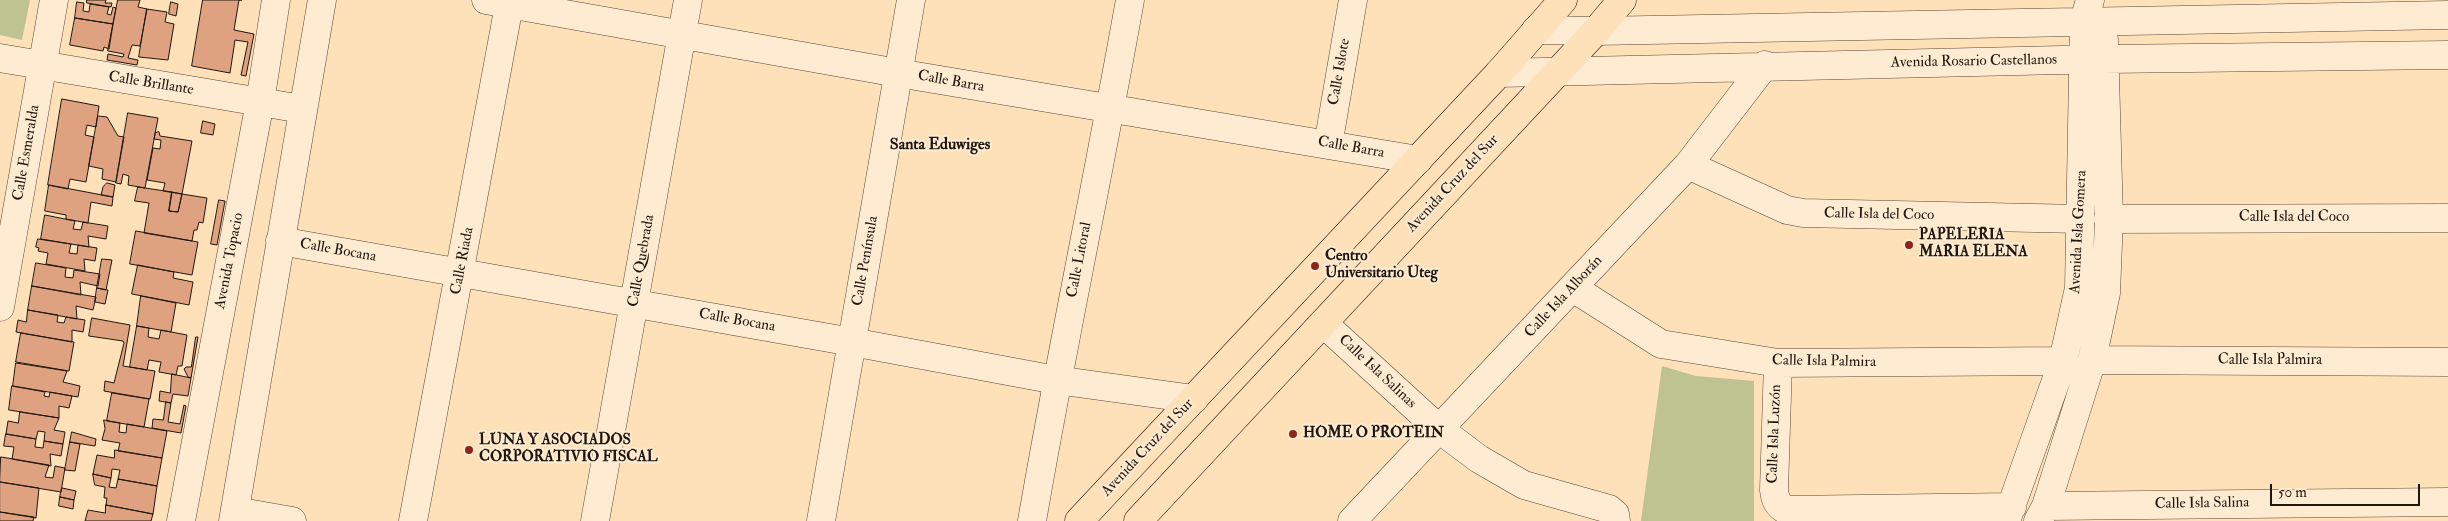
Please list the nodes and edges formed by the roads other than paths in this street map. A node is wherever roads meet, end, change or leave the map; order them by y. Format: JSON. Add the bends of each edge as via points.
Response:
{"nodes":[{"id":1,"x":54,"y":0,"type":"edge"},
{"id":2,"x":276,"y":0,"type":"edge"},
{"id":3,"x":322,"y":0,"type":"edge"},
{"id":4,"x":688,"y":0,"type":"edge"},
{"id":5,"x":911,"y":0,"type":"edge"},
{"id":6,"x":1130,"y":0,"type":"edge"},
{"id":7,"x":1353,"y":0,"type":"edge"},
{"id":8,"x":1562,"y":0,"type":"edge"},
{"id":9,"x":1622,"y":0,"type":"edge"},
{"id":10,"x":502,"y":1,"type":"edge"},
{"id":11,"x":2095,"y":11,"type":"edge"},
{"id":12,"x":2448,"y":16,"type":"edge"},
{"id":13,"x":1536,"y":30,"type":"junction"},
{"id":14,"x":1596,"y":31,"type":"junction"},
{"id":15,"x":682,"y":35,"type":"junction"},
{"id":16,"x":2448,"y":55,"type":"edge"},
{"id":17,"x":0,"y":58,"type":"edge"},
{"id":18,"x":2095,"y":59,"type":"junction"},
{"id":19,"x":1765,"y":65,"type":"junction"},
{"id":20,"x":42,"y":66,"type":"junction"},
{"id":21,"x":1559,"y":71,"type":"junction"},
{"id":22,"x":898,"y":73,"type":"junction"},
{"id":23,"x":1499,"y":73,"type":"junction"},
{"id":24,"x":260,"y":102,"type":"junction"},
{"id":25,"x":1111,"y":108,"type":"junction"},
{"id":26,"x":302,"y":109,"type":"junction"},
{"id":27,"x":1328,"y":145,"type":"junction"},
{"id":28,"x":1418,"y":160,"type":"junction"},
{"id":29,"x":1688,"y":165,"type":"junction"},
{"id":30,"x":2448,"y":218,"type":"edge"},
{"id":31,"x":2081,"y":219,"type":"junction"},
{"id":32,"x":2109,"y":219,"type":"junction"},
{"id":33,"x":280,"y":241,"type":"junction"},
{"id":34,"x":3,"y":273,"type":"edge"},
{"id":35,"x":461,"y":273,"type":"junction"},
{"id":36,"x":1573,"y":288,"type":"junction"},
{"id":37,"x":2079,"y":288,"type":"junction"},
{"id":38,"x":2106,"y":293,"type":"junction"},
{"id":39,"x":634,"y":303,"type":"junction"},
{"id":40,"x":0,"y":307,"type":"edge"},
{"id":41,"x":1323,"y":323,"type":"junction"},
{"id":42,"x":852,"y":342,"type":"junction"},
{"id":43,"x":2092,"y":360,"type":"junction"},
{"id":44,"x":2062,"y":361,"type":"junction"},
{"id":45,"x":2448,"y":362,"type":"edge"},
{"id":46,"x":1778,"y":364,"type":"junction"},
{"id":47,"x":1056,"y":380,"type":"junction"},
{"id":48,"x":1194,"y":399,"type":"junction"},
{"id":49,"x":1439,"y":429,"type":"junction"},
{"id":50,"x":2448,"y":502,"type":"edge"},
{"id":51,"x":2009,"y":514,"type":"edge"},
{"id":52,"x":2042,"y":514,"type":"edge"},
{"id":53,"x":234,"y":516,"type":"edge"},
{"id":54,"x":1616,"y":517,"type":"edge"},
{"id":55,"x":181,"y":521,"type":"edge"},
{"id":56,"x":292,"y":521,"type":"edge"},
{"id":57,"x":413,"y":521,"type":"edge"},
{"id":58,"x":595,"y":521,"type":"edge"},
{"id":59,"x":821,"y":521,"type":"edge"},
{"id":60,"x":1032,"y":521,"type":"edge"},
{"id":61,"x":1079,"y":521,"type":"edge"},
{"id":62,"x":1138,"y":521,"type":"edge"},
{"id":63,"x":1352,"y":521,"type":"edge"}],
"edges":[{"from":1,"to":20,"type":"street","name":"Calle Esmeralda"},
{"from":2,"to":24,"type":"street","name":"Avenida Topacio"},
{"from":3,"to":26,"type":"street"},
{"from":4,"to":15,"type":"street","name":"Calle Quebrada"},
{"from":5,"to":22,"type":"street","name":"Calle Península"},
{"from":6,"to":25,"type":"street","name":"Calle Litoral"},
{"from":7,"to":27,"type":"street","name":"Calle Islote"},
{"from":8,"to":13,"type":"main road","name":"Avenida Cruz del Sur"},
{"from":9,"to":14,"type":"main road","name":"Avenida Cruz del Sur"},
{"from":10,"to":15,"type":"street","name":"Calle Barra"},
{"from":10,"to":35,"type":"street","name":"Calle Riada"},
{"from":11,"to":12,"type":"street"},
{"from":11,"to":14,"type":"street"},
{"from":11,"to":18,"type":"street","name":"Avenida Isla Gomera"},
{"from":13,"to":14,"type":"street"},
{"from":13,"to":23,"type":"main road","name":"Avenida Cruz del Sur"},
{"from":14,"to":21,"type":"main road","name":"Avenida Cruz del Sur"},
{"from":15,"to":22,"type":"street","name":"Calle Barra"},
{"from":15,"to":39,"type":"street","name":"Calle Quebrada"},
{"from":16,"to":18,"type":"street","name":"Avenida Rosario Castellanos"},
{"from":17,"to":20,"type":"street","name":"Calle Brillante"},
{"from":18,"to":19,"type":"street","name":"Avenida Rosario Castellanos"},
{"from":18,"to":31,"type":"street","name":"Avenida Isla Gomera"},
{"from":18,"to":32,"type":"street","name":"Avenida Isla Gomera"},
{"from":19,"to":21,"type":"street","name":"Avenida Rosario Castellanos"},
{"from":19,"to":29,"type":"street","name":"Calle Isla Alborán"},
{"from":20,"to":24,"type":"street","name":"Calle Brillante"},
{"from":20,"to":34,"type":"street","name":"Calle Esmeralda"},
{"from":21,"to":23,"type":"street","name":"Avenida Rosario Castellanos"},
{"from":21,"to":41,"type":"main road","name":"Avenida Cruz del Sur"},
{"from":22,"to":25,"type":"street","name":"Calle Barra"},
{"from":22,"to":42,"type":"street","name":"Calle Península"},
{"from":23,"to":28,"type":"main road","name":"Avenida Cruz del Sur"},
{"from":24,"to":26,"type":"street","name":"Calle Brillante"},
{"from":24,"to":55,"type":"street","name":"Avenida Topacio"},
{"from":25,"to":27,"type":"street","name":"Calle Barra"},
{"from":25,"to":47,"type":"street","name":"Calle Litoral"},
{"from":26,"to":33,"type":"street"},
{"from":27,"to":28,"type":"street","name":"Calle Barra"},
{"from":28,"to":48,"type":"main road","name":"Avenida Cruz del Sur"},
{"from":29,"to":31,"type":"street","name":"Calle Isla del Coco","via":[[1787,210],[1803,213]]},
{"from":29,"to":36,"type":"street","name":"Calle Isla Alborán"},
{"from":30,"to":32,"type":"street","name":"Calle Isla del Coco"},
{"from":31,"to":37,"type":"street","name":"Avenida Isla Gomera"},
{"from":32,"to":38,"type":"street","name":"Avenida Isla Gomera"},
{"from":33,"to":35,"type":"street","name":"Calle Bocana"},
{"from":33,"to":53,"type":"street"},
{"from":34,"to":40,"type":"street","name":"Calle Esmeralda"},
{"from":35,"to":39,"type":"street","name":"Calle Bocana"},
{"from":35,"to":57,"type":"street","name":"Calle Riada"},
{"from":36,"to":46,"type":"street","name":"Calle Isla Palmira","via":[[1661,344]]},
{"from":36,"to":49,"type":"street","name":"Calle Isla Alborán"},
{"from":37,"to":38,"type":"street"},
{"from":37,"to":44,"type":"street","name":"Avenida Isla Gomera"},
{"from":38,"to":43,"type":"street","name":"Avenida Isla Gomera"},
{"from":39,"to":42,"type":"street","name":"Calle Bocana"},
{"from":39,"to":58,"type":"street","name":"Calle Quebrada"},
{"from":41,"to":49,"type":"street","name":"Calle Isla Salinas"},
{"from":41,"to":62,"type":"main road","name":"Avenida Cruz del Sur"},
{"from":42,"to":47,"type":"street","name":"Calle Bocana"},
{"from":42,"to":59,"type":"street","name":"Calle Península"},
{"from":43,"to":45,"type":"street","name":"Calle Isla Palmira"},
{"from":43,"to":52,"type":"street","name":"Avenida Isla Gomera"},
{"from":44,"to":46,"type":"street","name":"Calle Isla Palmira"},
{"from":44,"to":51,"type":"street","name":"Avenida Isla Gomera"},
{"from":46,"to":51,"type":"street","name":"Calle Isla Luzón","via":[[1774,490],[1777,503],[1786,510]]},
{"from":47,"to":48,"type":"street","name":"Calle Bocana"},
{"from":47,"to":60,"type":"street","name":"Calle Litoral"},
{"from":48,"to":61,"type":"main road","name":"Avenida Cruz del Sur"},
{"from":49,"to":54,"type":"street","name":"Calle Isla Salinas","via":[[1479,459],[1524,485],[1602,506]]},
{"from":49,"to":63,"type":"street","name":"Calle Isla Alborán"},
{"from":50,"to":52,"type":"street","name":"Calle Isla Salina"},
{"from":53,"to":56,"type":"street"}]}
